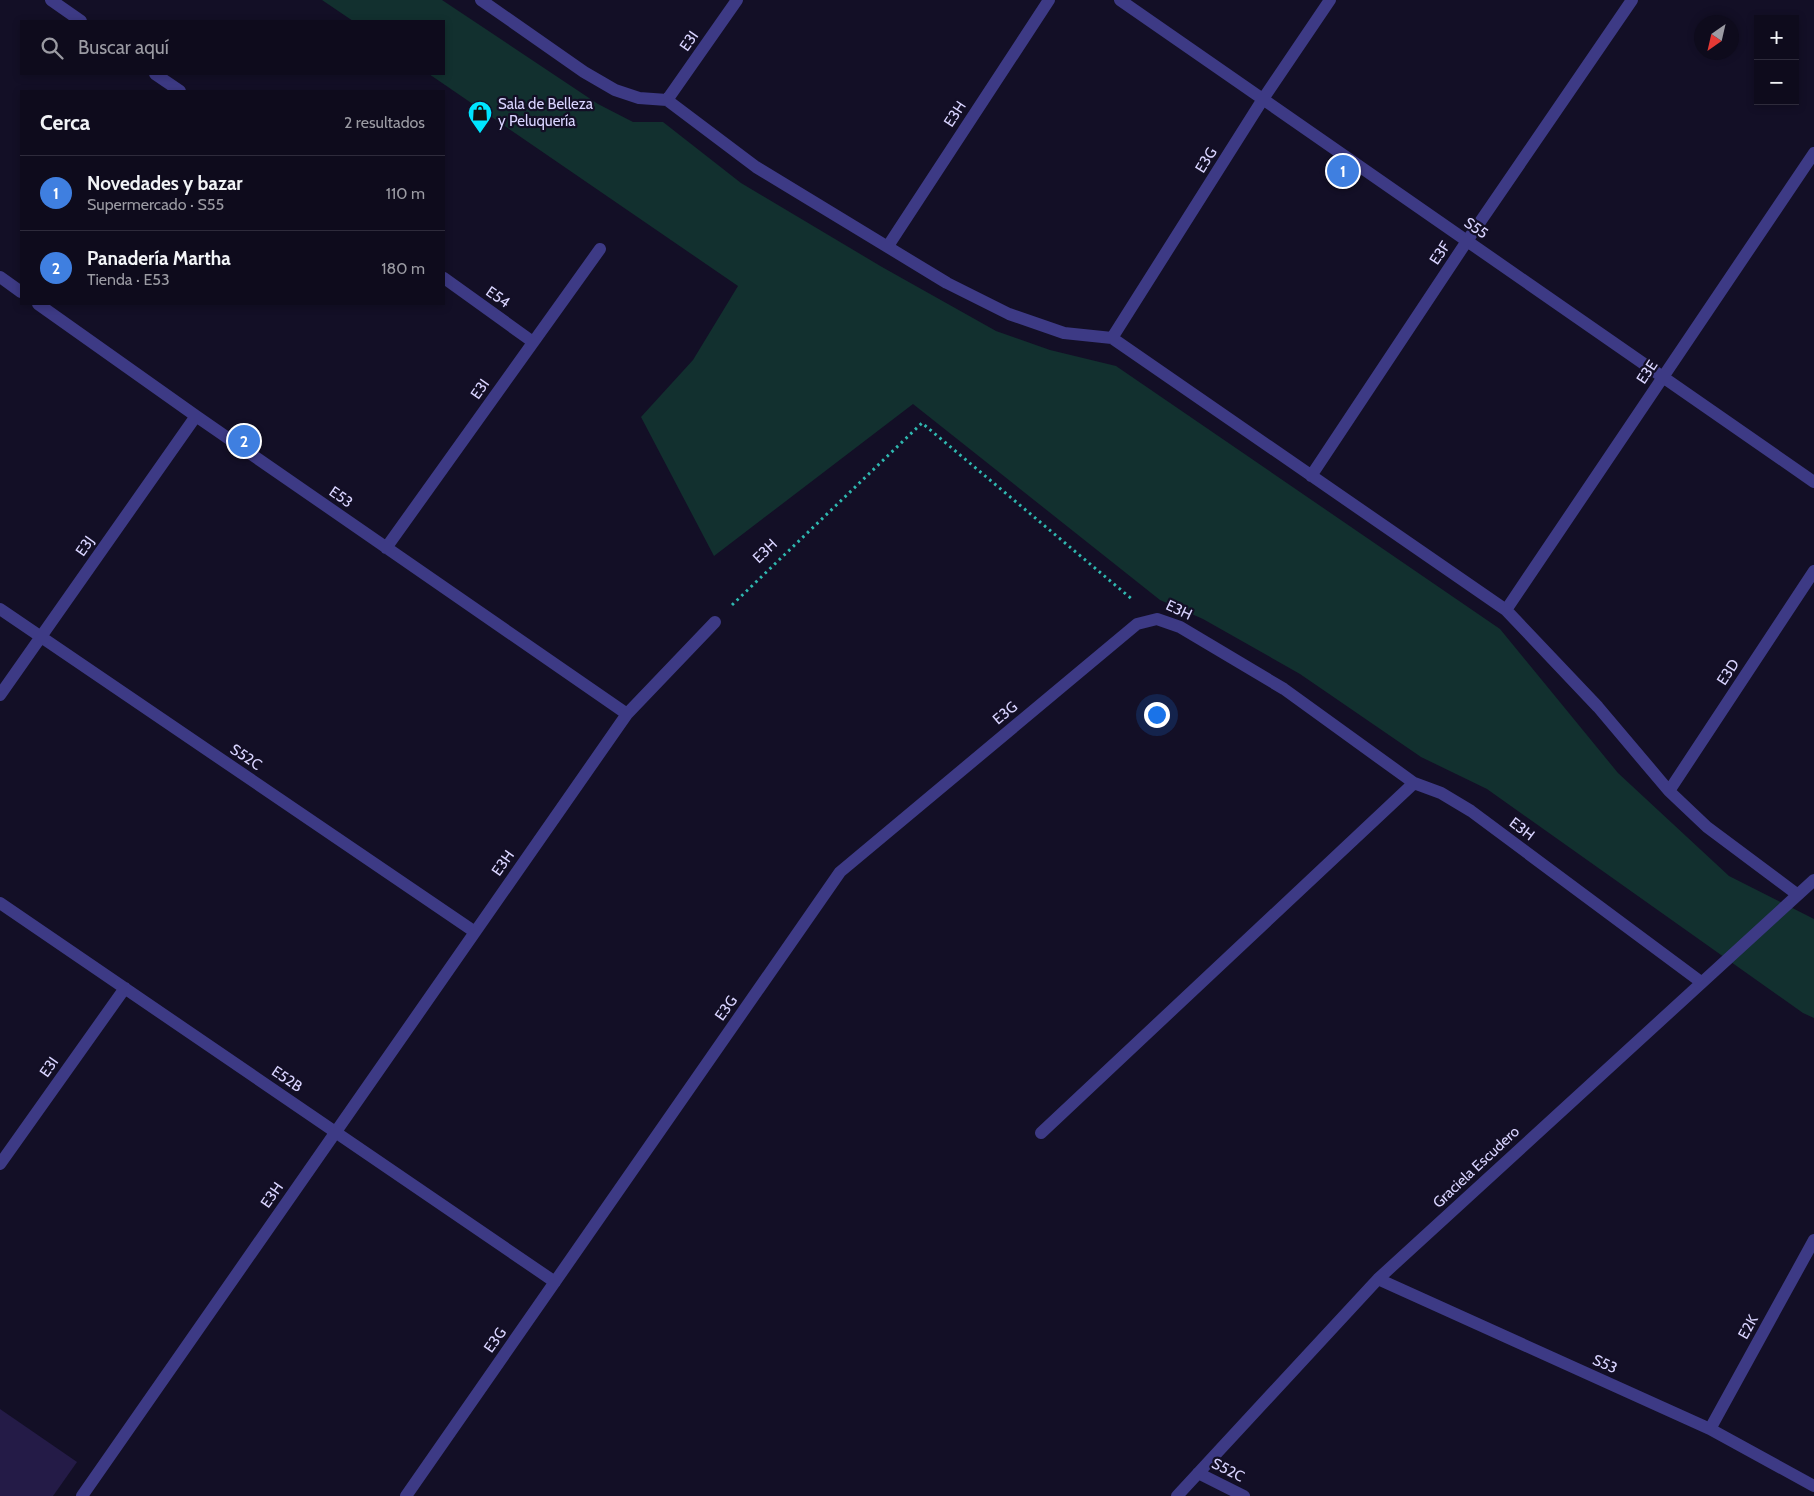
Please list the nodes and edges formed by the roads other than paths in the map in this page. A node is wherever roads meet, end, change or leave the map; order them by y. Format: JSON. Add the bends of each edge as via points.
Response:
{"nodes":[{"id":1,"x":51,"y":0,"type":"edge"},
{"id":2,"x":481,"y":0,"type":"edge"},
{"id":3,"x":737,"y":0,"type":"edge"},
{"id":4,"x":1049,"y":0,"type":"edge"},
{"id":5,"x":1120,"y":0,"type":"edge"},
{"id":6,"x":1330,"y":0,"type":"edge"},
{"id":7,"x":1632,"y":0,"type":"edge"},
{"id":8,"x":80,"y":20,"type":"edge"},
{"id":9,"x":156,"y":75,"type":"edge"},
{"id":10,"x":179,"y":90,"type":"edge"},
{"id":11,"x":1263,"y":99,"type":"junction"},
{"id":12,"x":667,"y":100,"type":"junction"},
{"id":13,"x":1814,"y":153,"type":"edge"},
{"id":14,"x":1467,"y":241,"type":"junction"},
{"id":15,"x":888,"y":246,"type":"junction"},
{"id":16,"x":600,"y":249,"type":"dead end"},
{"id":17,"x":0,"y":276,"type":"edge"},
{"id":18,"x":445,"y":279,"type":"edge"},
{"id":19,"x":20,"y":291,"type":"edge"},
{"id":20,"x":39,"y":305,"type":"edge"},
{"id":21,"x":1112,"y":338,"type":"junction"},
{"id":22,"x":533,"y":342,"type":"junction"},
{"id":23,"x":1663,"y":377,"type":"junction"},
{"id":24,"x":196,"y":416,"type":"junction"},
{"id":25,"x":1311,"y":476,"type":"junction"},
{"id":26,"x":1814,"y":482,"type":"edge"},
{"id":27,"x":386,"y":548,"type":"junction"},
{"id":28,"x":1814,"y":572,"type":"edge"},
{"id":29,"x":0,"y":609,"type":"edge"},
{"id":30,"x":1506,"y":610,"type":"junction"},
{"id":31,"x":1157,"y":619,"type":"joint"},
{"id":32,"x":716,"y":622,"type":"road end"},
{"id":33,"x":40,"y":638,"type":"junction"},
{"id":34,"x":0,"y":694,"type":"edge"},
{"id":35,"x":627,"y":714,"type":"junction"},
{"id":36,"x":1414,"y":783,"type":"junction"},
{"id":37,"x":1669,"y":791,"type":"junction"},
{"id":38,"x":1814,"y":880,"type":"edge"},
{"id":39,"x":1798,"y":895,"type":"junction"},
{"id":40,"x":0,"y":903,"type":"edge"},
{"id":41,"x":475,"y":932,"type":"junction"},
{"id":42,"x":1701,"y":982,"type":"junction"},
{"id":43,"x":125,"y":988,"type":"junction"},
{"id":44,"x":336,"y":1132,"type":"junction"},
{"id":45,"x":1041,"y":1133,"type":"dead end"},
{"id":46,"x":0,"y":1164,"type":"edge"},
{"id":47,"x":1814,"y":1240,"type":"edge"},
{"id":48,"x":1378,"y":1279,"type":"junction"},
{"id":49,"x":555,"y":1282,"type":"junction"},
{"id":50,"x":1710,"y":1429,"type":"junction"},
{"id":51,"x":1198,"y":1472,"type":"junction"},
{"id":52,"x":1814,"y":1486,"type":"edge"},
{"id":53,"x":82,"y":1496,"type":"edge"},
{"id":54,"x":406,"y":1496,"type":"edge"},
{"id":55,"x":1177,"y":1496,"type":"edge"},
{"id":56,"x":1244,"y":1496,"type":"edge"}],
"edges":[{"from":1,"to":8,"type":"street"},
{"from":2,"to":12,"type":"street","via":[[615,90],[639,98]]},
{"from":3,"to":12,"type":"street","name":"E3I"},
{"from":4,"to":15,"type":"street","name":"E3H"},
{"from":5,"to":11,"type":"street","name":"S55"},
{"from":6,"to":11,"type":"street","name":"E3G"},
{"from":7,"to":14,"type":"street","name":"E3F"},
{"from":9,"to":10,"type":"street"},
{"from":11,"to":14,"type":"street","name":"S55"},
{"from":11,"to":21,"type":"street","name":"E3G"},
{"from":12,"to":15,"type":"street","via":[[756,167]]},
{"from":13,"to":23,"type":"street","name":"E3E"},
{"from":14,"to":23,"type":"street","name":"S55"},
{"from":14,"to":25,"type":"street","name":"E3F"},
{"from":15,"to":21,"type":"street","via":[[947,283],[1009,314],[1064,333]]},
{"from":16,"to":22,"type":"street","name":"E3I"},
{"from":17,"to":19,"type":"street"},
{"from":18,"to":22,"type":"street","name":"E54"},
{"from":20,"to":24,"type":"street","name":"E53"},
{"from":21,"to":25,"type":"street"},
{"from":22,"to":27,"type":"street","name":"E3I"},
{"from":23,"to":26,"type":"street","name":"S55"},
{"from":23,"to":30,"type":"street","name":"E3E"},
{"from":24,"to":27,"type":"street","name":"E53"},
{"from":24,"to":33,"type":"street","name":"E3J"},
{"from":25,"to":30,"type":"street"},
{"from":27,"to":35,"type":"street","name":"E53"},
{"from":28,"to":37,"type":"street","name":"E3D"},
{"from":29,"to":33,"type":"street","name":"S52C"},
{"from":30,"to":37,"type":"street","via":[[1598,707]]},
{"from":31,"to":36,"type":"street","name":"E3H","via":[[1180,627],[1284,689]]},
{"from":31,"to":49,"type":"street","name":"E3G","via":[[1137,624],[840,872]]},
{"from":32,"to":35,"type":"street","name":"E3H"},
{"from":33,"to":34,"type":"street","name":"E3J"},
{"from":33,"to":41,"type":"street","name":"S52C"},
{"from":35,"to":41,"type":"street","name":"E3H"},
{"from":36,"to":42,"type":"street","name":"E3H","via":[[1471,811]]},
{"from":36,"to":45,"type":"street"},
{"from":37,"to":39,"type":"street","via":[[1707,827]]},
{"from":38,"to":39,"type":"street","name":"Graciela Escudero"},
{"from":39,"to":42,"type":"street","name":"Graciela Escudero"},
{"from":40,"to":43,"type":"street","name":"E52B"},
{"from":41,"to":44,"type":"street","name":"E3H"},
{"from":42,"to":48,"type":"street","name":"Graciela Escudero"},
{"from":43,"to":44,"type":"street","name":"E52B"},
{"from":43,"to":46,"type":"street","name":"E3I"},
{"from":44,"to":49,"type":"street","name":"E52B"},
{"from":44,"to":53,"type":"street","name":"E3H"},
{"from":47,"to":50,"type":"street","name":"E2K"},
{"from":48,"to":50,"type":"street","name":"S53"},
{"from":48,"to":51,"type":"street","name":"Graciela Escudero"},
{"from":49,"to":54,"type":"street","name":"E3G"},
{"from":50,"to":52,"type":"street","name":"S53"},
{"from":51,"to":55,"type":"street","name":"Graciela Escudero"},
{"from":51,"to":56,"type":"street","name":"S52C"}]}
